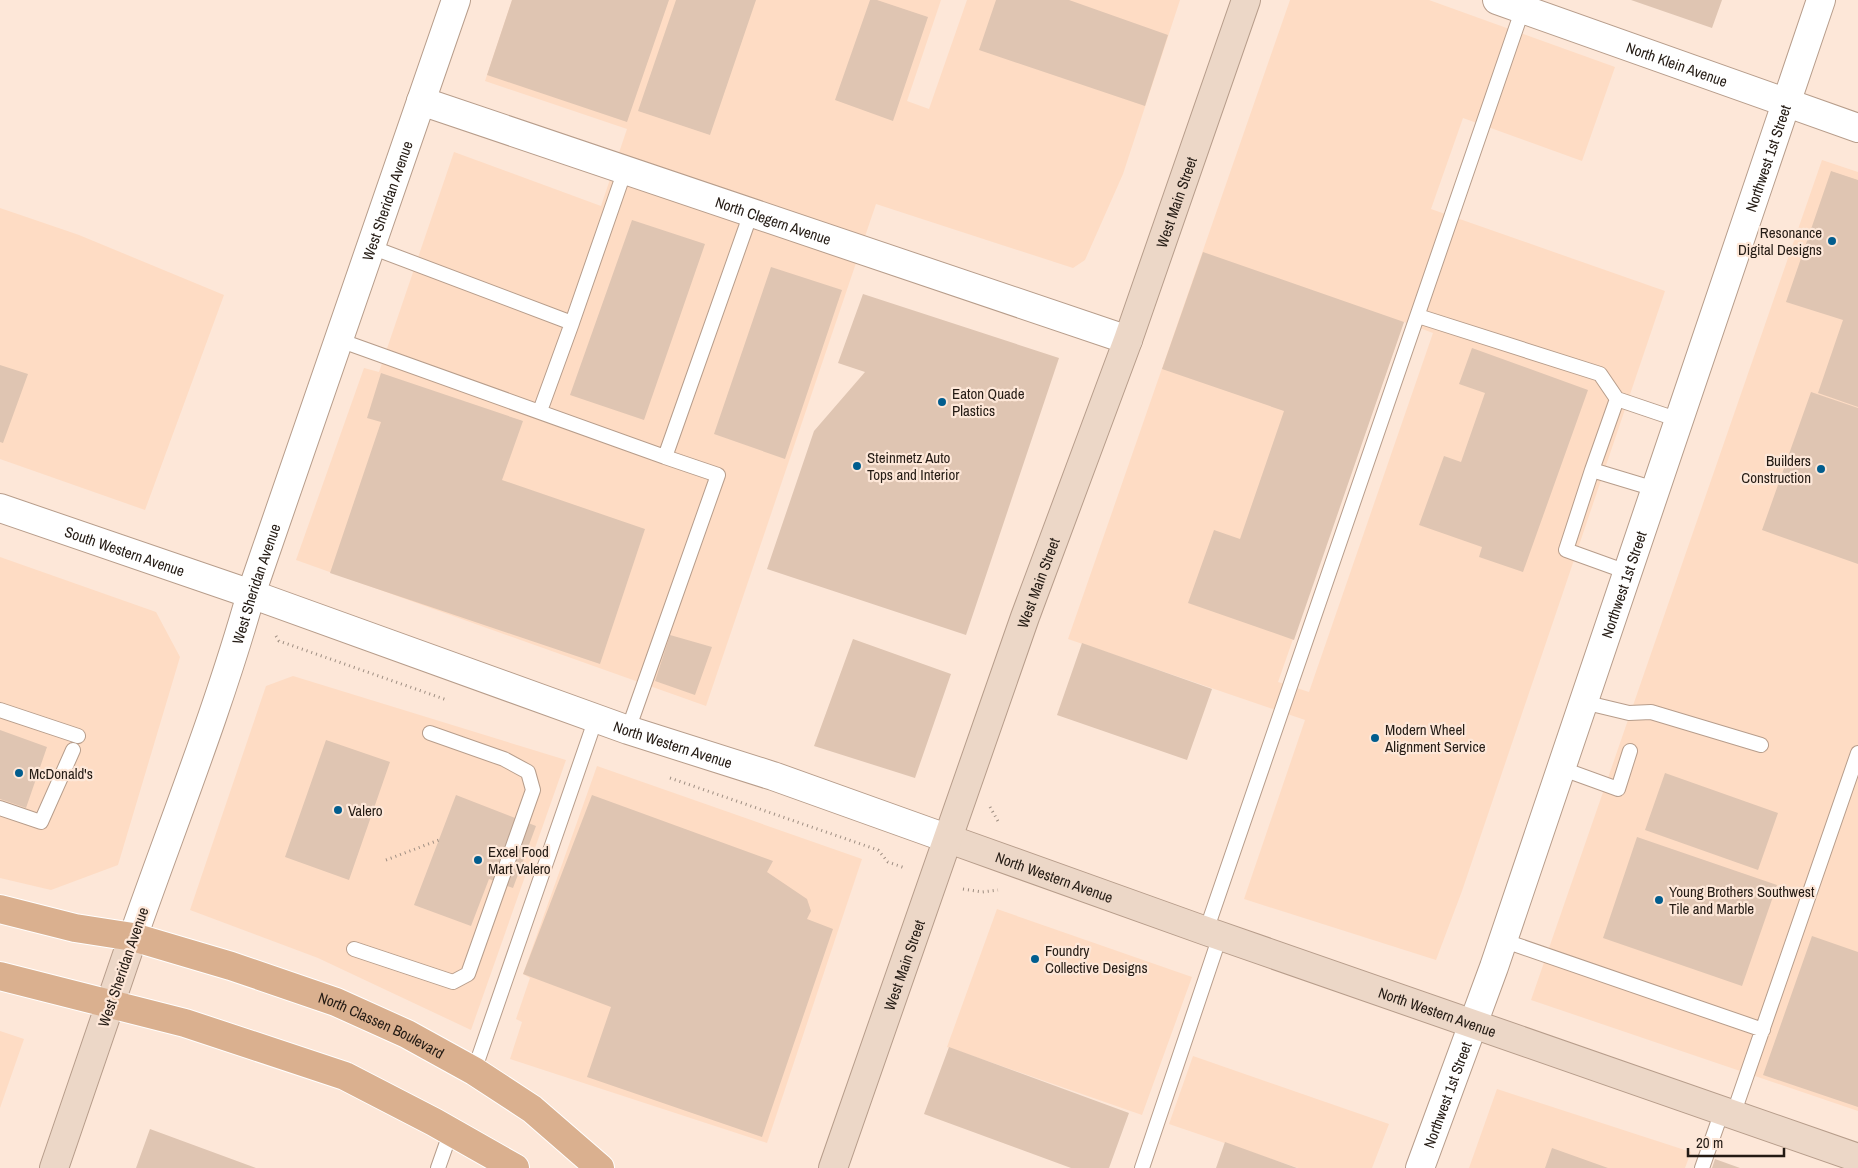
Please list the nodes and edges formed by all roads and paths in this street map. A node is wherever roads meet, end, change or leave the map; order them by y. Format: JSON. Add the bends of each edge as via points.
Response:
{"nodes":[{"id":1,"x":456,"y":0,"type":"edge"},
{"id":2,"x":1246,"y":0,"type":"edge"},
{"id":3,"x":1497,"y":0,"type":"edge"},
{"id":4,"x":1821,"y":0,"type":"edge"},
{"id":5,"x":1525,"y":5,"type":"edge"},
{"id":6,"x":421,"y":101,"type":"junction"},
{"id":7,"x":1786,"y":103,"type":"junction"},
{"id":8,"x":1858,"y":128,"type":"edge"},
{"id":9,"x":625,"y":170,"type":"junction"},
{"id":10,"x":751,"y":212,"type":"junction"},
{"id":11,"x":371,"y":247,"type":"junction"},
{"id":12,"x":1418,"y":316,"type":"junction"},
{"id":13,"x":572,"y":322,"type":"junction"},
{"id":14,"x":339,"y":340,"type":"junction"},
{"id":15,"x":1128,"y":340,"type":"junction"},
{"id":16,"x":1617,"y":399,"type":"junction"},
{"id":17,"x":540,"y":411,"type":"junction"},
{"id":18,"x":1679,"y":420,"type":"junction"},
{"id":19,"x":665,"y":456,"type":"junction"},
{"id":20,"x":1592,"y":470,"type":"junction"},
{"id":21,"x":1655,"y":490,"type":"junction"},
{"id":22,"x":0,"y":508,"type":"edge"},
{"id":23,"x":1627,"y":572,"type":"junction"},
{"id":24,"x":251,"y":594,"type":"junction"},
{"id":25,"x":1583,"y":702,"type":"junction"},
{"id":26,"x":0,"y":710,"type":"edge"},
{"id":27,"x":596,"y":718,"type":"junction"},
{"id":28,"x":628,"y":730,"type":"junction"},
{"id":29,"x":430,"y":733,"type":"dead end"},
{"id":30,"x":78,"y":736,"type":"dead end"},
{"id":31,"x":1761,"y":746,"type":"dead end"},
{"id":32,"x":73,"y":750,"type":"dead end"},
{"id":33,"x":1630,"y":751,"type":"dead end"},
{"id":34,"x":1858,"y":754,"type":"edge"},
{"id":35,"x":1560,"y":768,"type":"junction"},
{"id":36,"x":0,"y":808,"type":"edge"},
{"id":37,"x":949,"y":839,"type":"junction"},
{"id":38,"x":439,"y":840,"type":"dead end"},
{"id":39,"x":386,"y":860,"type":"dead end"},
{"id":40,"x":0,"y":909,"type":"edge"},
{"id":41,"x":1213,"y":934,"type":"junction"},
{"id":42,"x":133,"y":937,"type":"junction"},
{"id":43,"x":1502,"y":940,"type":"junction"},
{"id":44,"x":354,"y":949,"type":"dead end"},
{"id":45,"x":0,"y":976,"type":"edge"},
{"id":46,"x":111,"y":1003,"type":"junction"},
{"id":47,"x":1472,"y":1024,"type":"junction"},
{"id":48,"x":1763,"y":1030,"type":"junction"},
{"id":49,"x":474,"y":1071,"type":"junction"},
{"id":50,"x":1728,"y":1113,"type":"junction"},
{"id":51,"x":451,"y":1131,"type":"junction"},
{"id":52,"x":1858,"y":1158,"type":"edge"},
{"id":53,"x":54,"y":1168,"type":"edge"},
{"id":54,"x":438,"y":1168,"type":"edge"},
{"id":55,"x":515,"y":1168,"type":"edge"},
{"id":56,"x":600,"y":1168,"type":"edge"},
{"id":57,"x":833,"y":1168,"type":"edge"},
{"id":58,"x":1142,"y":1168,"type":"edge"},
{"id":59,"x":1420,"y":1168,"type":"edge"},
{"id":60,"x":1702,"y":1168,"type":"edge"}],
"edges":[{"from":1,"to":6,"type":"street","name":"West Sheridan Avenue"},
{"from":2,"to":15,"type":"main road","name":"West Main Street"},
{"from":3,"to":5,"type":"street","name":"North Klein Avenue"},
{"from":4,"to":7,"type":"street","name":"Northwest 1st Street"},
{"from":5,"to":7,"type":"street","name":"North Klein Avenue"},
{"from":5,"to":12,"type":"lane"},
{"from":6,"to":9,"type":"street","name":"North Clegern Avenue"},
{"from":6,"to":11,"type":"street","name":"West Sheridan Avenue"},
{"from":7,"to":8,"type":"street","name":"North Klein Avenue"},
{"from":7,"to":18,"type":"street","name":"Northwest 1st Street"},
{"from":9,"to":10,"type":"street","name":"North Clegern Avenue"},
{"from":9,"to":13,"type":"lane"},
{"from":10,"to":15,"type":"street","name":"North Clegern Avenue"},
{"from":10,"to":19,"type":"lane"},
{"from":11,"to":13,"type":"lane"},
{"from":11,"to":14,"type":"street","name":"West Sheridan Avenue"},
{"from":12,"to":16,"type":"lane","via":[[1600,374]]},
{"from":12,"to":41,"type":"lane"},
{"from":13,"to":17,"type":"lane"},
{"from":14,"to":17,"type":"lane"},
{"from":14,"to":24,"type":"street","name":"West Sheridan Avenue"},
{"from":15,"to":37,"type":"main road","name":"West Main Street","via":[[1025,618]]},
{"from":16,"to":18,"type":"lane"},
{"from":16,"to":20,"type":"lane"},
{"from":17,"to":19,"type":"lane"},
{"from":18,"to":21,"type":"street","name":"Northwest 1st Street"},
{"from":19,"to":28,"type":"lane","via":[[718,475]]},
{"from":20,"to":21,"type":"lane"},
{"from":20,"to":23,"type":"lane","via":[[1566,550]]},
{"from":21,"to":23,"type":"street","name":"Northwest 1st Street"},
{"from":22,"to":24,"type":"street","name":"South Western Avenue"},
{"from":23,"to":25,"type":"street","name":"Northwest 1st Street"},
{"from":24,"to":27,"type":"street","name":"North Western Avenue"},
{"from":24,"to":42,"type":"street","name":"West Sheridan Avenue","via":[[236,649],[188,789]]},
{"from":25,"to":31,"type":"lane","via":[[1629,713],[1651,712]]},
{"from":25,"to":35,"type":"street","name":"Northwest 1st Street"},
{"from":26,"to":30,"type":"lane"},
{"from":27,"to":28,"type":"street","name":"North Western Avenue"},
{"from":27,"to":49,"type":"lane"},
{"from":28,"to":37,"type":"street","name":"North Western Avenue","via":[[782,779]]},
{"from":29,"to":44,"type":"lane","via":[[504,759],[528,772],[533,790],[501,884],[468,974],[453,982]]},
{"from":32,"to":36,"type":"lane","via":[[41,822]]},
{"from":33,"to":35,"type":"lane","via":[[1618,789]]},
{"from":34,"to":48,"type":"lane"},
{"from":35,"to":43,"type":"street","name":"Northwest 1st Street"},
{"from":37,"to":41,"type":"main road","name":"North Western Avenue"},
{"from":37,"to":57,"type":"main road","name":"West Main Street"},
{"from":38,"to":39,"type":"path"},
{"from":40,"to":42,"type":"main road","name":"North Classen Boulevard","via":[[75,928]]},
{"from":41,"to":47,"type":"main road","name":"North Western Avenue"},
{"from":41,"to":58,"type":"lane"},
{"from":42,"to":46,"type":"main road","name":"West Sheridan Avenue"},
{"from":42,"to":49,"type":"main road","name":"North Classen Boulevard","via":[[336,1002],[407,1034]]},
{"from":43,"to":47,"type":"street","name":"Northwest 1st Street"},
{"from":43,"to":48,"type":"lane"},
{"from":45,"to":46,"type":"main road"},
{"from":46,"to":51,"type":"main road","via":[[185,1023],[345,1076]]},
{"from":46,"to":53,"type":"main road","name":"West Sheridan Avenue"},
{"from":47,"to":50,"type":"main road","name":"North Western Avenue"},
{"from":47,"to":59,"type":"street","name":"Northwest 1st Street"},
{"from":48,"to":50,"type":"lane"},
{"from":49,"to":56,"type":"main road","name":"North Classen Boulevard","via":[[532,1109]]},
{"from":50,"to":52,"type":"main road","name":"North Western Avenue"},
{"from":50,"to":60,"type":"lane"},
{"from":51,"to":54,"type":"lane"},
{"from":51,"to":55,"type":"main road"}]}
